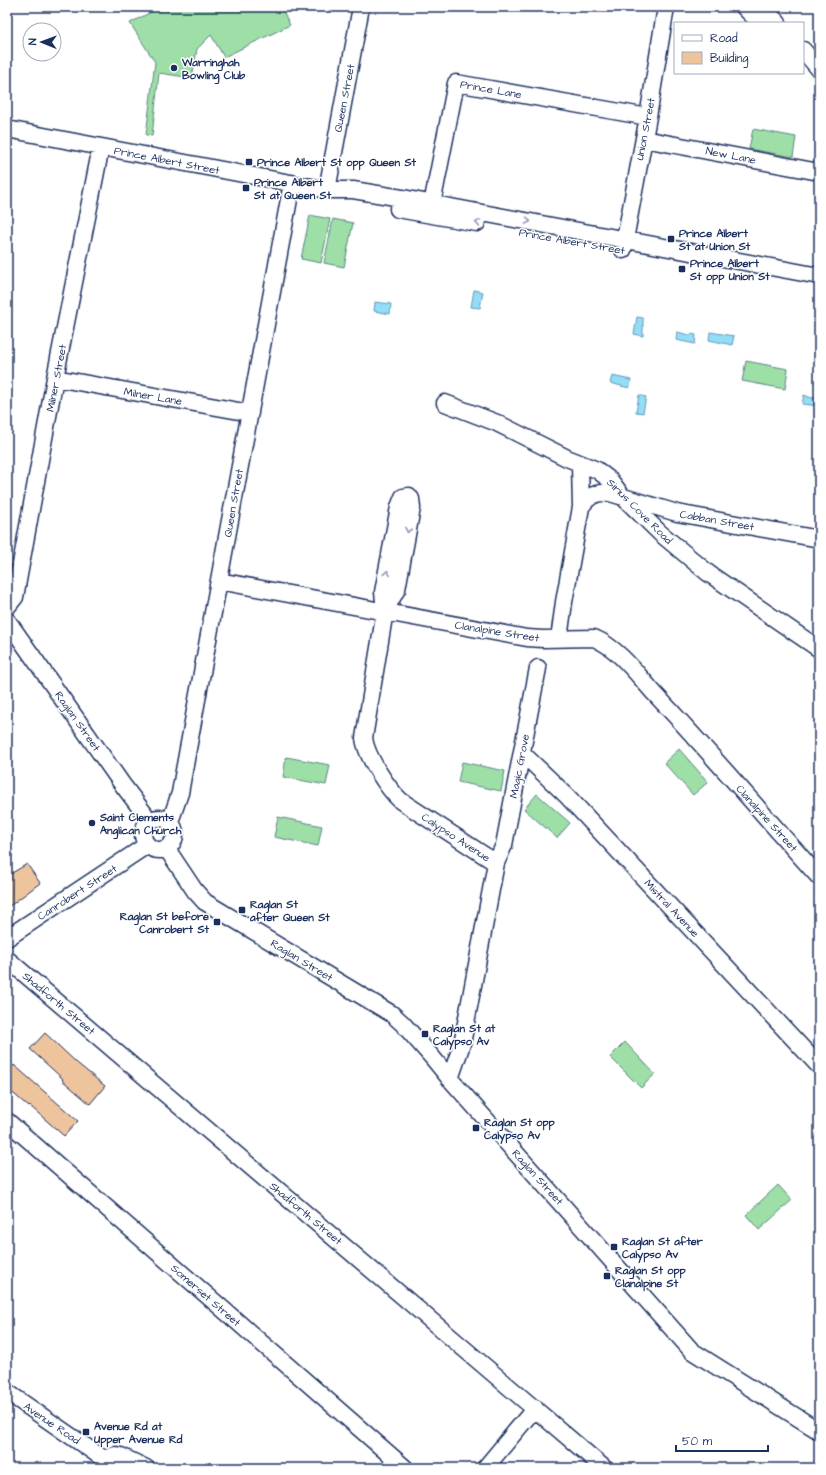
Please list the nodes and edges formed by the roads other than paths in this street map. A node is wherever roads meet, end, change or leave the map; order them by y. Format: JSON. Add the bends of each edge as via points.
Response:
{"nodes":[{"id":1,"x":361,"y":7,"type":"edge"},
{"id":2,"x":666,"y":7,"type":"edge"},
{"id":3,"x":744,"y":7,"type":"edge"},
{"id":4,"x":762,"y":7,"type":"edge"},
{"id":5,"x":759,"y":22,"type":"edge"},
{"id":6,"x":777,"y":22,"type":"edge"},
{"id":7,"x":804,"y":51,"type":"edge"},
{"id":8,"x":804,"y":61,"type":"edge"},
{"id":9,"x":819,"y":70,"type":"edge"},
{"id":10,"x":648,"y":117,"type":"junction"},
{"id":11,"x":7,"y":129,"type":"edge"},
{"id":12,"x":644,"y":139,"type":"junction"},
{"id":13,"x":101,"y":147,"type":"junction"},
{"id":14,"x":819,"y":172,"type":"edge"},
{"id":15,"x":292,"y":183,"type":"junction"},
{"id":16,"x":327,"y":190,"type":"junction"},
{"id":17,"x":432,"y":204,"type":"junction"},
{"id":18,"x":623,"y":245,"type":"junction"},
{"id":19,"x":819,"y":276,"type":"edge"},
{"id":20,"x":819,"y":286,"type":"edge"},
{"id":21,"x":55,"y":378,"type":"junction"},
{"id":22,"x":445,"y":403,"type":"dead end"},
{"id":23,"x":250,"y":413,"type":"junction"},
{"id":24,"x":580,"y":464,"type":"junction"},
{"id":25,"x":622,"y":496,"type":"junction"},
{"id":26,"x":581,"y":507,"type":"junction"},
{"id":27,"x":817,"y":542,"type":"edge"},
{"id":28,"x":219,"y":581,"type":"junction"},
{"id":29,"x":7,"y":607,"type":"edge"},
{"id":30,"x":385,"y":611,"type":"junction"},
{"id":31,"x":7,"y":620,"type":"edge"},
{"id":32,"x":558,"y":639,"type":"junction"},
{"id":33,"x":819,"y":649,"type":"edge"},
{"id":34,"x":538,"y":668,"type":"dead end"},
{"id":35,"x":522,"y":754,"type":"junction"},
{"id":36,"x":148,"y":822,"type":"junction"},
{"id":37,"x":170,"y":822,"type":"junction"},
{"id":38,"x":147,"y":845,"type":"junction"},
{"id":39,"x":167,"y":849,"type":"junction"},
{"id":40,"x":496,"y":863,"type":"junction"},
{"id":41,"x":819,"y":877,"type":"edge"},
{"id":42,"x":7,"y":938,"type":"edge"},
{"id":43,"x":7,"y":959,"type":"edge"},
{"id":44,"x":819,"y":1066,"type":"edge"},
{"id":45,"x":450,"y":1079,"type":"junction"},
{"id":46,"x":7,"y":1121,"type":"edge"},
{"id":47,"x":7,"y":1392,"type":"edge"},
{"id":48,"x":534,"y":1408,"type":"junction"},
{"id":49,"x":819,"y":1431,"type":"edge"},
{"id":50,"x":103,"y":1459,"type":"junction"},
{"id":51,"x":117,"y":1468,"type":"edge"},
{"id":52,"x":146,"y":1468,"type":"edge"},
{"id":53,"x":406,"y":1468,"type":"edge"},
{"id":54,"x":486,"y":1468,"type":"edge"},
{"id":55,"x":604,"y":1468,"type":"edge"}],
"edges":[{"from":1,"to":16,"type":"street","name":"Queen Street"},
{"from":2,"to":10,"type":"street","name":"Union Street"},
{"from":3,"to":5,"type":"street"},
{"from":4,"to":6,"type":"street"},
{"from":7,"to":9,"type":"street"},
{"from":8,"to":9,"type":"street"},
{"from":10,"to":12,"type":"street","name":"Union Street"},
{"from":10,"to":17,"type":"street","name":"Prince Lane","via":[[456,83]]},
{"from":11,"to":13,"type":"street","name":"Prince Albert Street"},
{"from":12,"to":14,"type":"street","name":"New Lane"},
{"from":12,"to":18,"type":"street","name":"Union Street"},
{"from":13,"to":15,"type":"street","name":"Prince Albert Street"},
{"from":13,"to":21,"type":"street","name":"Milner Street"},
{"from":15,"to":16,"type":"street","name":"Prince Albert Street"},
{"from":15,"to":23,"type":"street","name":"Queen Street"},
{"from":16,"to":17,"type":"street","name":"Prince Albert Street","via":[[353,190]]},
{"from":18,"to":16,"type":"street","name":"Prince Albert Street","one_way":true,"via":[[354,201]]},
{"from":17,"to":18,"type":"street","name":"Prince Albert Street","one_way":true},
{"from":18,"to":19,"type":"street","name":"Prince Albert Street"},
{"from":18,"to":20,"type":"street","name":"Prince Albert Street"},
{"from":21,"to":23,"type":"street","name":"Milner Lane"},
{"from":21,"to":29,"type":"street","name":"Milner Street","via":[[15,597]]},
{"from":22,"to":24,"type":"street","name":"Sirius Cove Road","via":[[497,423]]},
{"from":23,"to":28,"type":"street","name":"Queen Street"},
{"from":24,"to":25,"type":"street","name":"Sirius Cove Road","via":[[596,470],[610,480]]},
{"from":24,"to":26,"type":"street"},
{"from":25,"to":26,"type":"street","via":[[600,492],[586,500]]},
{"from":25,"to":27,"type":"street","name":"Cabban Street","via":[[677,513]]},
{"from":25,"to":33,"type":"street","name":"Sirius Cove Road","via":[[660,533],[708,573]]},
{"from":26,"to":32,"type":"street"},
{"from":28,"to":30,"type":"street","name":"Clanalpine Street"},
{"from":28,"to":37,"type":"street","name":"Queen Street","via":[[180,793]]},
{"from":30,"to":30,"type":"street","name":"Calypso Avenue","one_way":true,"via":[[384,592],[399,507],[403,497],[409,496],[412,508],[397,589]]},
{"from":30,"to":32,"type":"street","name":"Clanalpine Street","via":[[527,638]]},
{"from":30,"to":40,"type":"street","name":"Calypso Avenue","via":[[364,732],[367,752],[390,789],[401,801]]},
{"from":31,"to":36,"type":"street","name":"Raglan Street"},
{"from":32,"to":41,"type":"street","name":"Clanalpine Street","via":[[594,638],[616,653]]},
{"from":34,"to":35,"type":"street","name":"Magic Grove"},
{"from":35,"to":40,"type":"street","name":"Magic Grove","via":[[504,845]]},
{"from":35,"to":44,"type":"street","name":"Mistral Avenue","via":[[567,796]]},
{"from":36,"to":37,"type":"street","via":[[156,818]]},
{"from":36,"to":38,"type":"street","via":[[143,832]]},
{"from":37,"to":39,"type":"street","via":[[176,836]]},
{"from":38,"to":39,"type":"street","via":[[155,850]]},
{"from":38,"to":42,"type":"street","name":"Canrobert Street"},
{"from":39,"to":45,"type":"street","name":"Raglan Street","via":[[205,902],[392,1014]]},
{"from":40,"to":45,"type":"street","name":"Calypso Avenue","via":[[462,1044]]},
{"from":43,"to":48,"type":"street","name":"Shadforth Street"},
{"from":45,"to":49,"type":"street","name":"Raglan Street","via":[[692,1351]]},
{"from":46,"to":53,"type":"street","name":"Somerset Street"},
{"from":47,"to":50,"type":"street","name":"Avenue Road"},
{"from":48,"to":54,"type":"street"},
{"from":48,"to":55,"type":"street","name":"Shadforth Street"},
{"from":50,"to":51,"type":"street","name":"Avenue Road"},
{"from":50,"to":52,"type":"street","via":[[116,1454]]}]}
